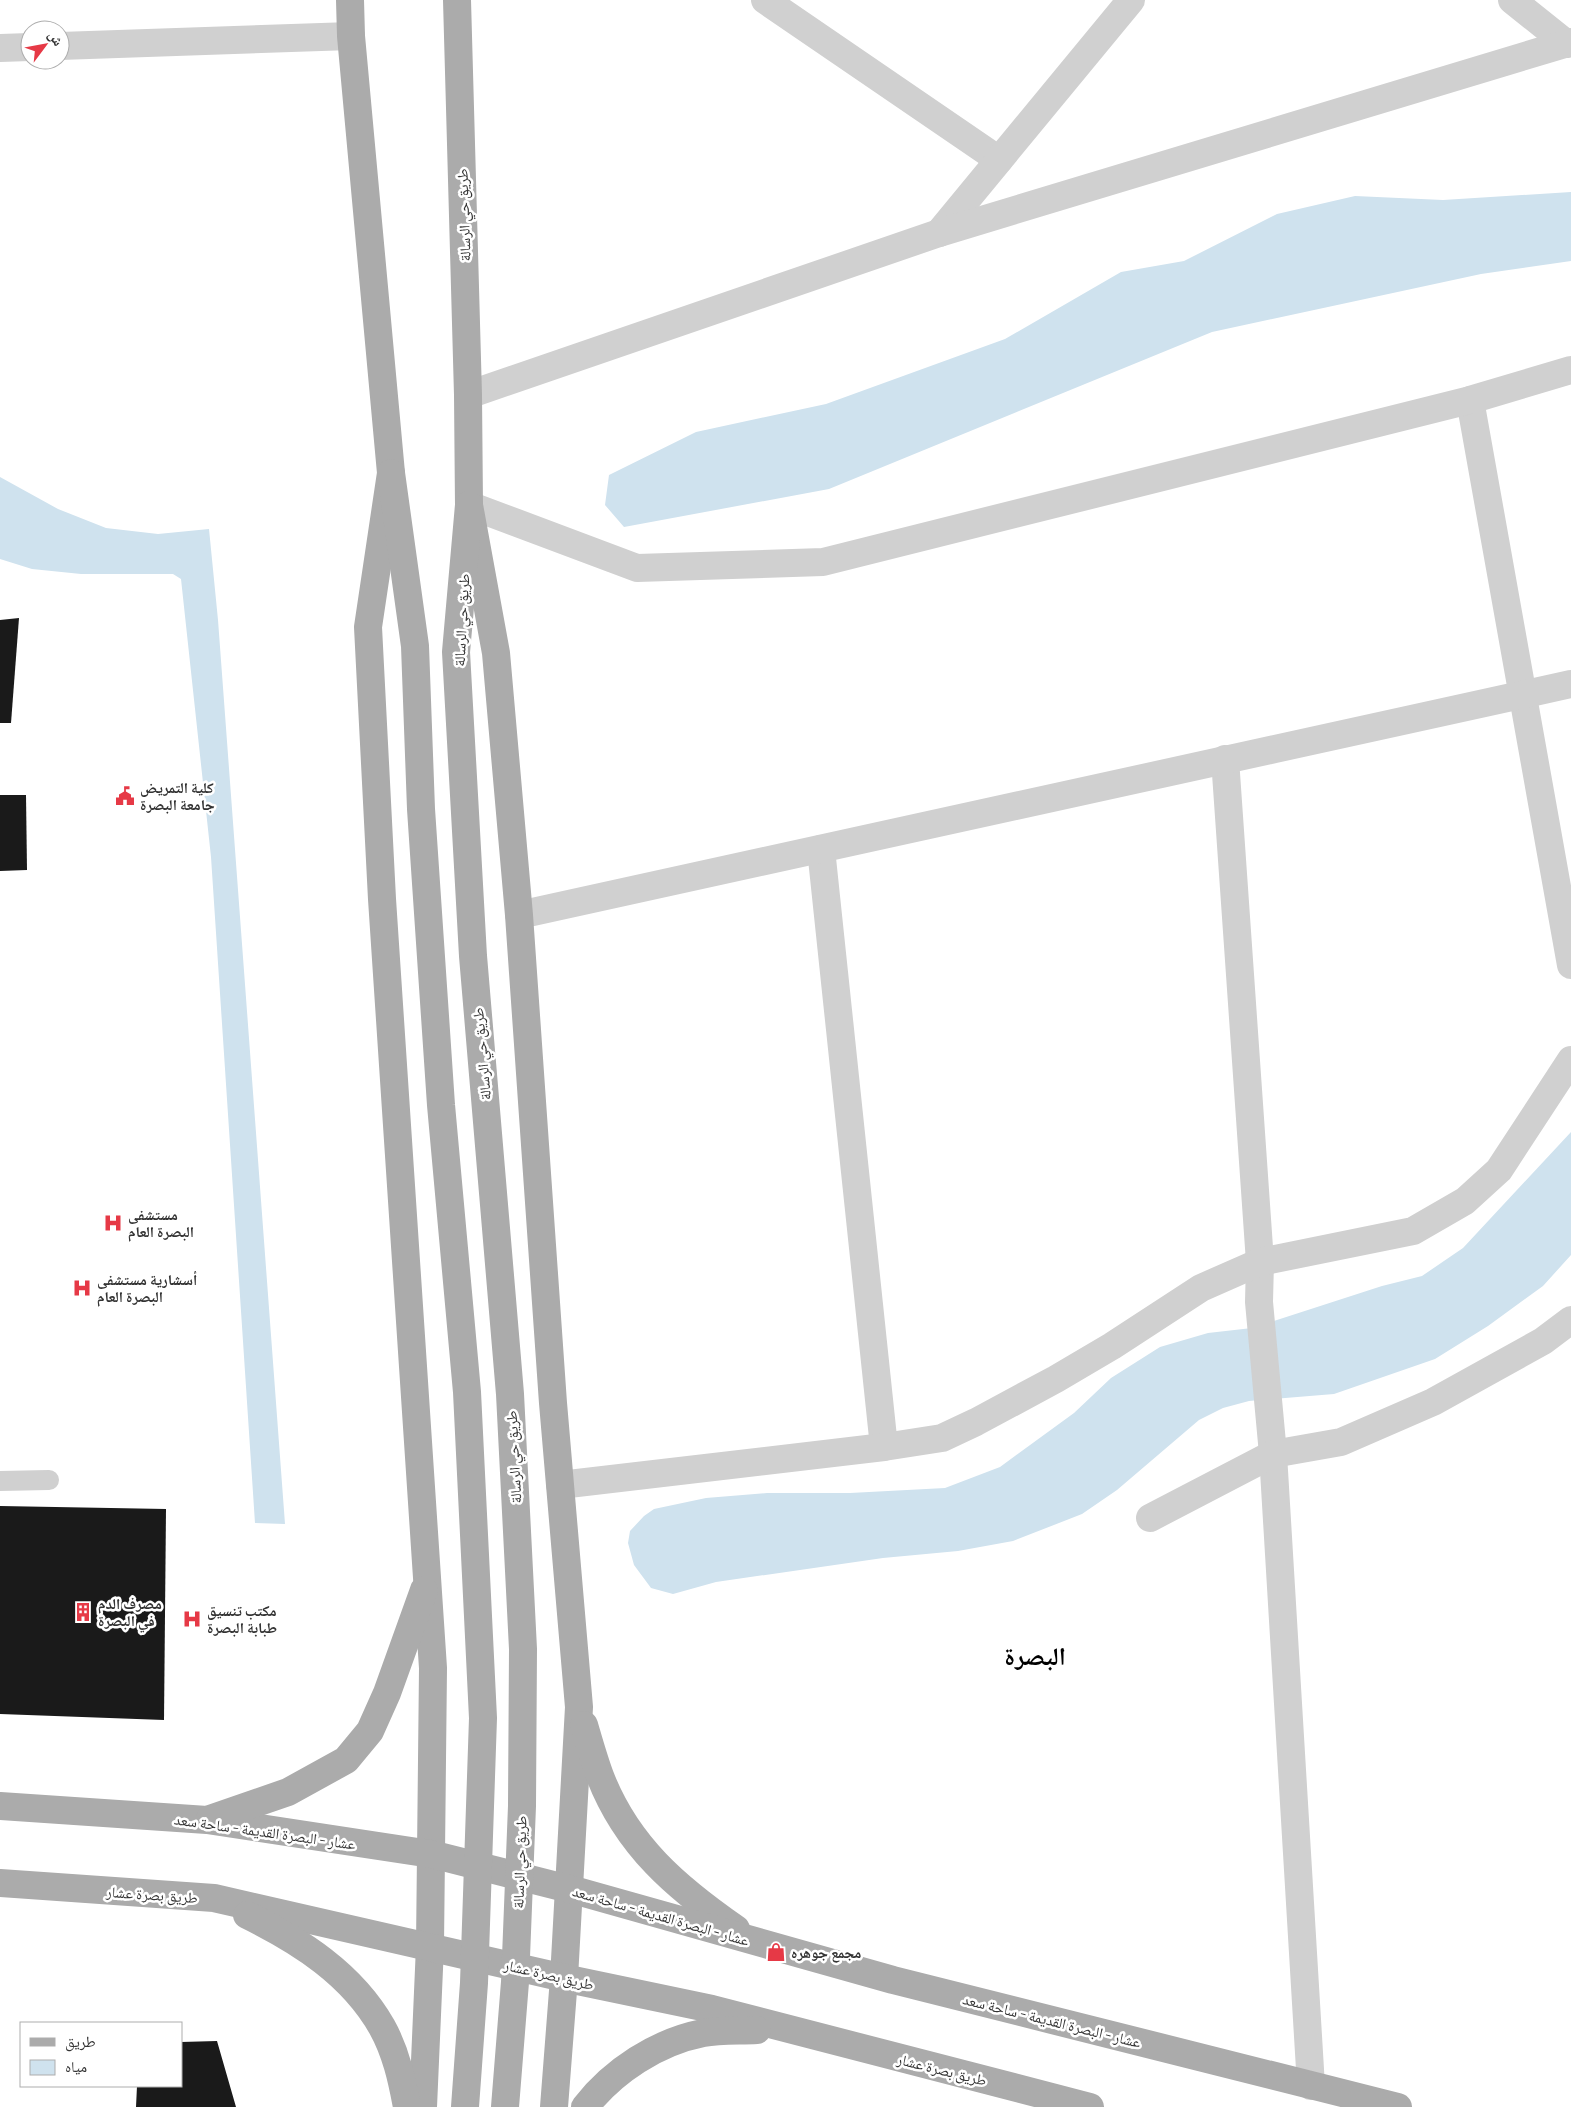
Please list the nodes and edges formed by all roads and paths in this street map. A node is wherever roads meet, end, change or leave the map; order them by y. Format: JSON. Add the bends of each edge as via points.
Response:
{"nodes":[{"id":1,"x":350,"y":0,"type":"edge"},
{"id":2,"x":457,"y":0,"type":"edge"},
{"id":3,"x":765,"y":0,"type":"edge"},
{"id":4,"x":1131,"y":0,"type":"edge"},
{"id":5,"x":1512,"y":0,"type":"edge"},
{"id":6,"x":351,"y":36,"type":"junction"},
{"id":7,"x":1569,"y":43,"type":"edge"},
{"id":8,"x":70,"y":46,"type":"edge"},
{"id":9,"x":20,"y":47,"type":"edge"},
{"id":10,"x":0,"y":48,"type":"edge"},
{"id":11,"x":999,"y":160,"type":"junction"},
{"id":12,"x":939,"y":232,"type":"junction"},
{"id":13,"x":1571,"y":370,"type":"edge"},
{"id":14,"x":468,"y":395,"type":"junction"},
{"id":15,"x":1470,"y":400,"type":"junction"},
{"id":16,"x":391,"y":473,"type":"junction"},
{"id":17,"x":469,"y":505,"type":"junction"},
{"id":18,"x":1571,"y":684,"type":"edge"},
{"id":19,"x":1522,"y":695,"type":"junction"},
{"id":20,"x":1225,"y":759,"type":"junction"},
{"id":21,"x":821,"y":848,"type":"junction"},
{"id":22,"x":519,"y":915,"type":"junction"},
{"id":23,"x":1571,"y":965,"type":"edge"},
{"id":24,"x":1571,"y":1060,"type":"edge"},
{"id":25,"x":1260,"y":1262,"type":"junction"},
{"id":26,"x":1571,"y":1320,"type":"edge"},
{"id":27,"x":884,"y":1447,"type":"junction"},
{"id":28,"x":1272,"y":1454,"type":"junction"},
{"id":29,"x":49,"y":1480,"type":"dead end"},
{"id":30,"x":0,"y":1481,"type":"edge"},
{"id":31,"x":560,"y":1486,"type":"junction"},
{"id":32,"x":1150,"y":1518,"type":"dead end"},
{"id":33,"x":428,"y":1579,"type":"junction"},
{"id":34,"x":578,"y":1706,"type":"junction"},
{"id":35,"x":0,"y":1806,"type":"edge"},
{"id":36,"x":207,"y":1820,"type":"junction"},
{"id":37,"x":431,"y":1854,"type":"junction"},
{"id":38,"x":0,"y":1883,"type":"edge"},
{"id":39,"x":568,"y":1889,"type":"junction"},
{"id":40,"x":212,"y":1898,"type":"junction"},
{"id":41,"x":753,"y":1940,"type":"junction"},
{"id":42,"x":430,"y":1946,"type":"junction"},
{"id":43,"x":564,"y":1978,"type":"junction"},
{"id":44,"x":787,"y":2029,"type":"junction"},
{"id":45,"x":1311,"y":2086,"type":"junction"},
{"id":46,"x":407,"y":2107,"type":"edge"},
{"id":47,"x":423,"y":2107,"type":"edge"},
{"id":48,"x":465,"y":2107,"type":"edge"},
{"id":49,"x":505,"y":2107,"type":"edge"},
{"id":50,"x":554,"y":2107,"type":"edge"},
{"id":51,"x":585,"y":2107,"type":"edge"},
{"id":52,"x":1090,"y":2107,"type":"edge"},
{"id":53,"x":1398,"y":2107,"type":"edge"}],
"edges":[{"from":1,"to":6,"type":"main road"},
{"from":2,"to":14,"type":"main road","name":"طريق حي الرسالة"},
{"from":3,"to":11,"type":"street"},
{"from":4,"to":11,"type":"street"},
{"from":5,"to":7,"type":"street"},
{"from":6,"to":8,"type":"street"},
{"from":6,"to":16,"type":"main road"},
{"from":7,"to":12,"type":"street"},
{"from":9,"to":10,"type":"street"},
{"from":11,"to":12,"type":"street"},
{"from":12,"to":14,"type":"street"},
{"from":13,"to":15,"type":"street"},
{"from":14,"to":17,"type":"main road","name":"طريق حي الرسالة"},
{"from":15,"to":17,"type":"street","via":[[824,562],[637,568]]},
{"from":15,"to":19,"type":"street"},
{"from":16,"to":33,"type":"main road","via":[[368,627],[382,899]]},
{"from":16,"to":48,"type":"main road","bridge":true,"via":[[415,646],[421,809],[441,1105],[467,1392],[483,1718],[474,1983]]},
{"from":17,"to":22,"type":"main road","via":[[496,653]]},
{"from":17,"to":49,"type":"main road","name":"طريق حي الرسالة","bridge":true,"via":[[456,652],[473,956],[510,1394],[523,1649],[515,1982]]},
{"from":18,"to":19,"type":"street"},
{"from":19,"to":20,"type":"street"},
{"from":19,"to":23,"type":"street"},
{"from":20,"to":21,"type":"street"},
{"from":20,"to":25,"type":"street"},
{"from":21,"to":22,"type":"street"},
{"from":21,"to":27,"type":"street"},
{"from":22,"to":31,"type":"main road"},
{"from":24,"to":25,"type":"street","via":[[1499,1170],[1465,1201],[1413,1231]]},
{"from":25,"to":27,"type":"street","via":[[1201,1288],[1112,1346],[976,1422],[942,1438]]},
{"from":25,"to":28,"type":"street","via":[[1259,1302]]},
{"from":26,"to":28,"type":"street","via":[[1543,1341],[1434,1402],[1341,1442]]},
{"from":27,"to":31,"type":"street"},
{"from":28,"to":32,"type":"street"},
{"from":28,"to":45,"type":"street"},
{"from":29,"to":30,"type":"lane"},
{"from":31,"to":34,"type":"main road"},
{"from":33,"to":36,"type":"main road","via":[[370,1731],[346,1760],[288,1792]]},
{"from":33,"to":37,"type":"main road","via":[[433,1668]]},
{"from":34,"to":39,"type":"main road"},
{"from":34,"to":41,"type":"main road","via":[[600,1776],[616,1810],[638,1844],[693,1899]]},
{"from":35,"to":36,"type":"main road","name":"عشار - البصرة القديمة - ساحة سعد"},
{"from":36,"to":37,"type":"main road","name":"عشار - البصرة القديمة - ساحة سعد"},
{"from":37,"to":39,"type":"main road","name":"عشار - البصرة القديمة - ساحة سعد"},
{"from":37,"to":42,"type":"main road"},
{"from":38,"to":40,"type":"main road","name":"طريق بصرة عشار"},
{"from":39,"to":41,"type":"main road","name":"عشار - البصرة القديمة - ساحة سعد"},
{"from":39,"to":43,"type":"main road"},
{"from":40,"to":42,"type":"main road","name":"طريق بصرة عشار"},
{"from":40,"to":46,"type":"main road","via":[[294,1940],[347,1982],[383,2028],[396,2060]]},
{"from":41,"to":45,"type":"main road","name":"عشار - البصرة القديمة - ساحة سعد","via":[[893,1980]]},
{"from":42,"to":43,"type":"main road","name":"طريق بصرة عشار"},
{"from":42,"to":47,"type":"main road"},
{"from":43,"to":44,"type":"main road","name":"طريق بصرة عشار","via":[[712,2009]]},
{"from":43,"to":50,"type":"main road"},
{"from":44,"to":51,"type":"main road","via":[[704,2033],[680,2039],[657,2049],[611,2078]]},
{"from":44,"to":52,"type":"main road","name":"طريق بصرة عشار"},
{"from":45,"to":53,"type":"main road","name":"عشار - البصرة القديمة - ساحة سعد"}]}
